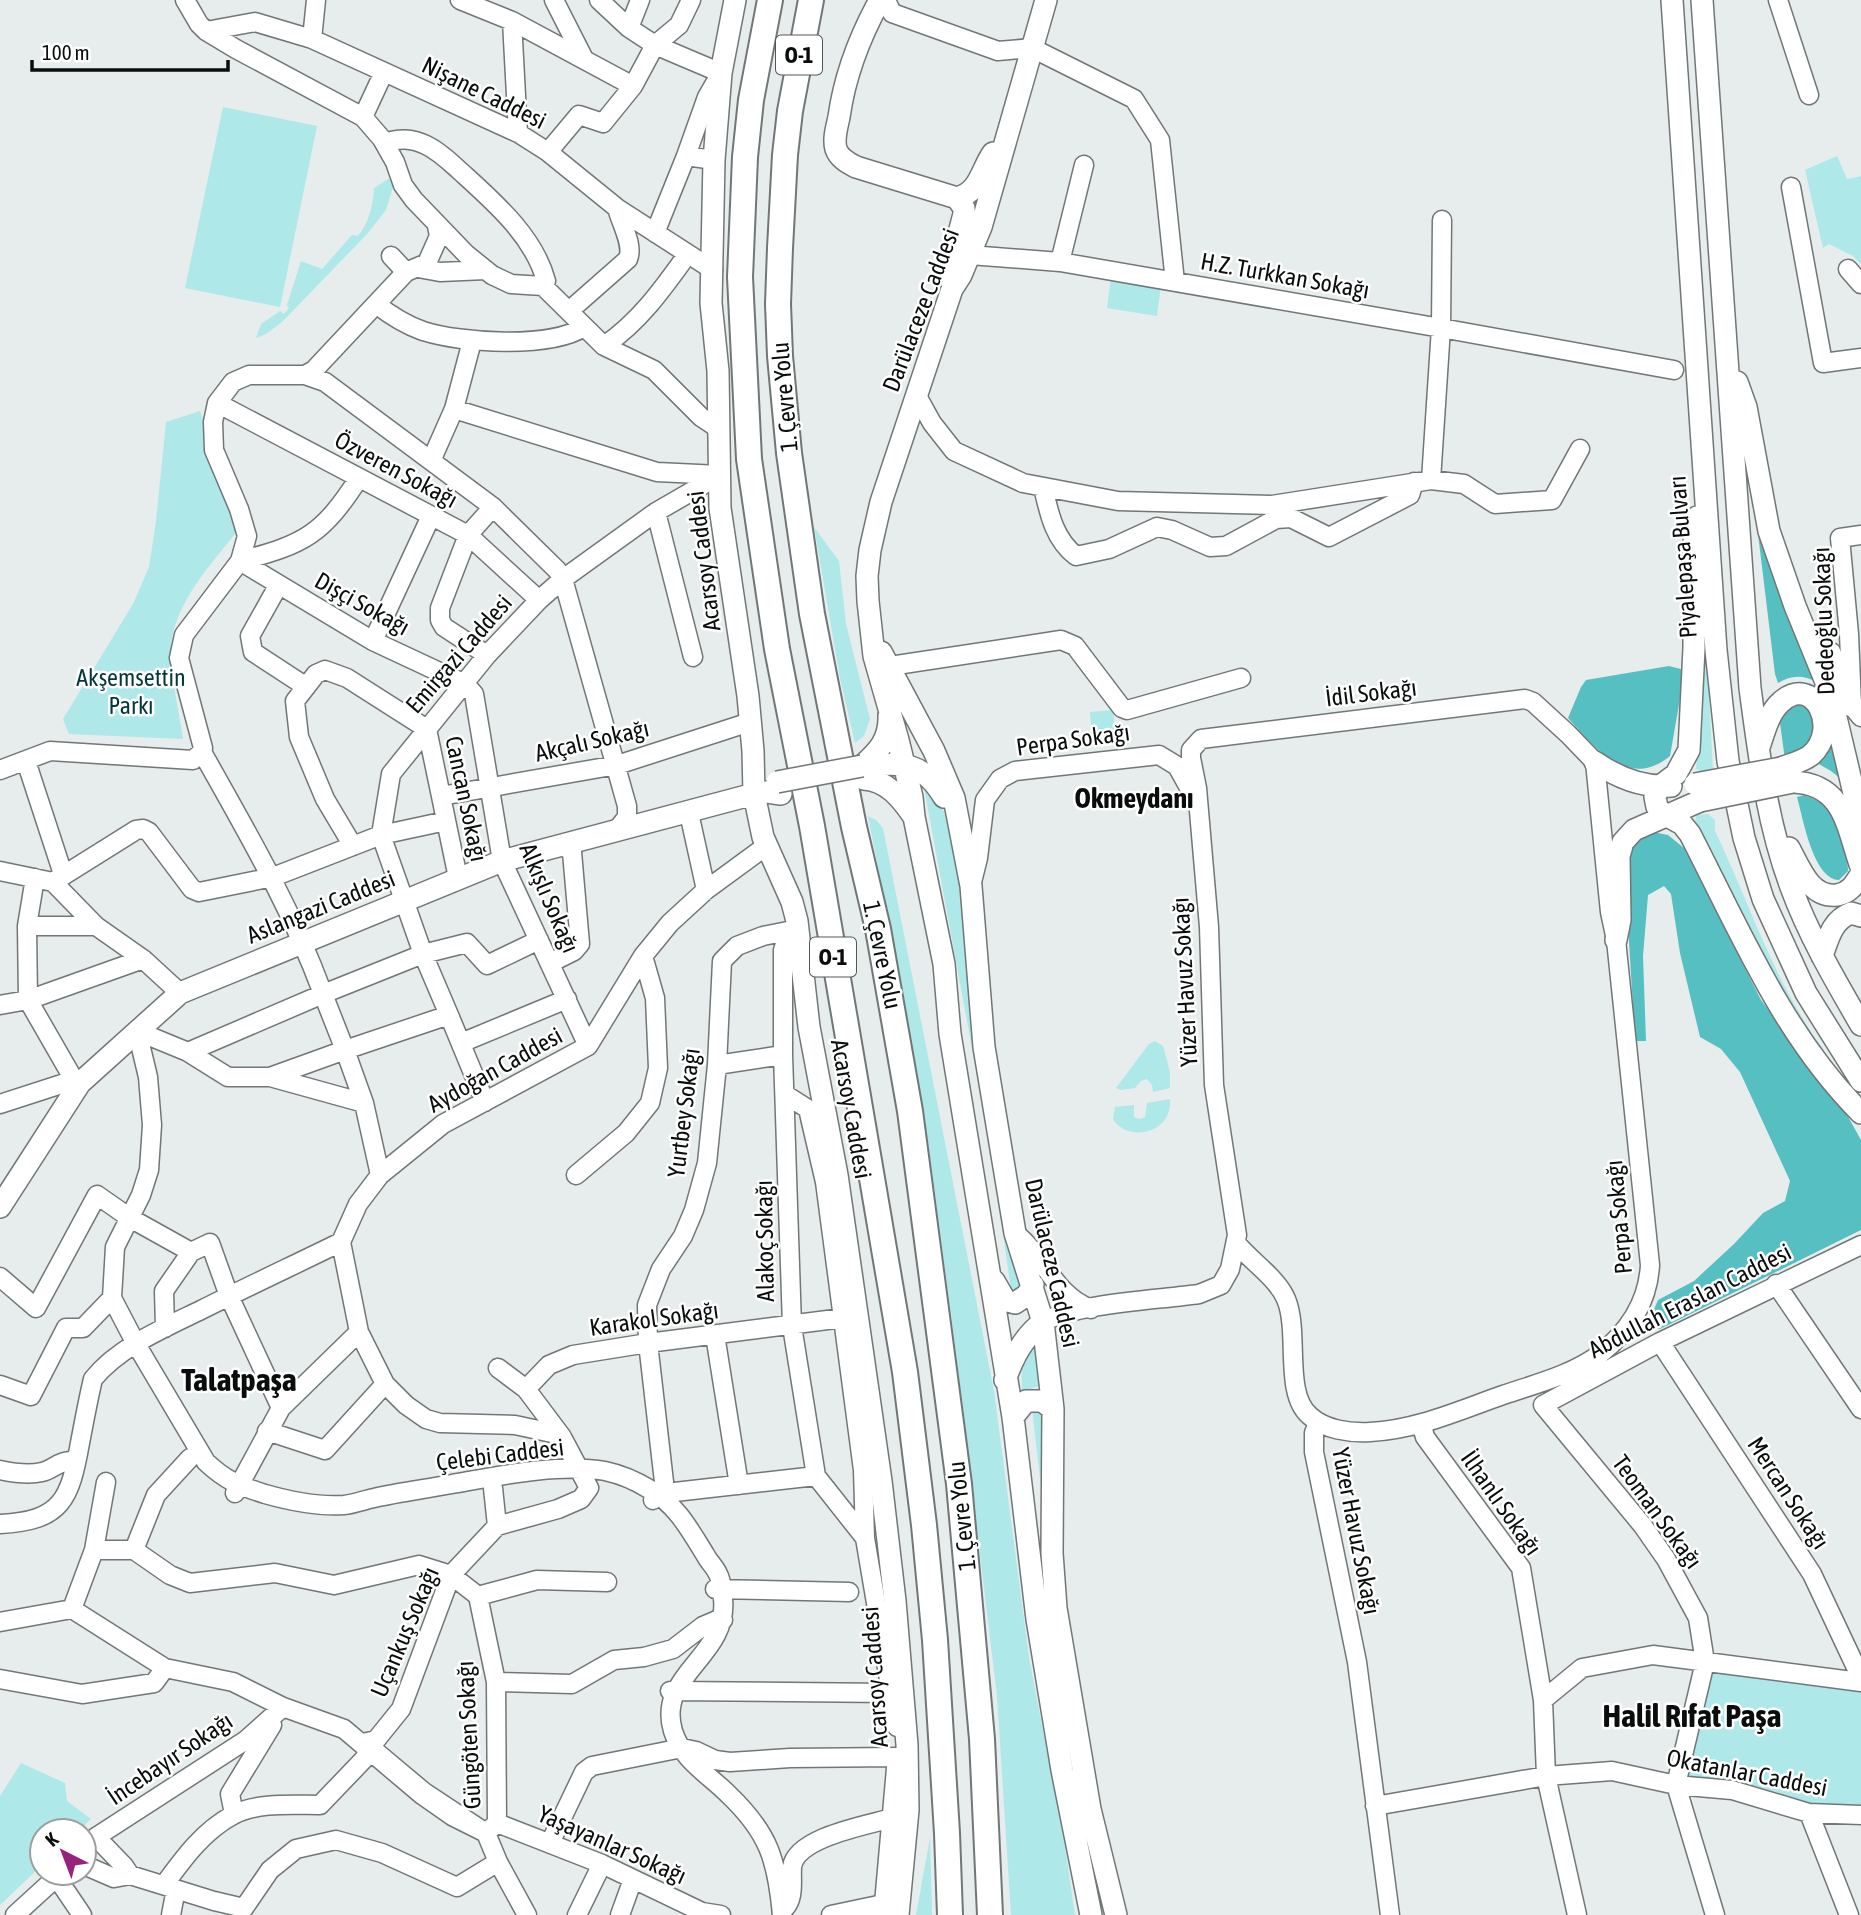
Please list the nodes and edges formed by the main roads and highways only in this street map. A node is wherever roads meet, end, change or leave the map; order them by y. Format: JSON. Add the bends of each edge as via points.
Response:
{"nodes":[{"id":1,"x":734,"y":0,"type":"edge"},
{"id":2,"x":770,"y":0,"type":"edge"},
{"id":3,"x":811,"y":0,"type":"edge"},
{"id":4,"x":823,"y":0,"type":"edge"},
{"id":5,"x":880,"y":0,"type":"edge"},
{"id":6,"x":1046,"y":0,"type":"edge"},
{"id":7,"x":1672,"y":0,"type":"edge"},
{"id":8,"x":1702,"y":0,"type":"edge"},
{"id":9,"x":1672,"y":34,"type":"junction"},
{"id":10,"x":1706,"y":54,"type":"junction"},
{"id":11,"x":790,"y":111,"type":"junction"},
{"id":12,"x":1002,"y":148,"type":"junction"},
{"id":13,"x":957,"y":198,"type":"junction"},
{"id":14,"x":952,"y":289,"type":"junction"},
{"id":15,"x":1728,"y":361,"type":"junction"},
{"id":16,"x":1704,"y":470,"type":"junction"},
{"id":17,"x":1761,"y":483,"type":"junction"},
{"id":18,"x":883,"y":668,"type":"junction"},
{"id":19,"x":889,"y":705,"type":"junction"},
{"id":20,"x":1856,"y":711,"type":"edge"},
{"id":21,"x":1758,"y":748,"type":"junction"},
{"id":22,"x":1595,"y":762,"type":"road end"},
{"id":23,"x":904,"y":765,"type":"junction"},
{"id":24,"x":862,"y":772,"type":"junction"},
{"id":25,"x":1787,"y":775,"type":"junction"},
{"id":26,"x":1659,"y":787,"type":"junction"},
{"id":27,"x":770,"y":790,"type":"junction"},
{"id":28,"x":1698,"y":793,"type":"junction"},
{"id":29,"x":1769,"y":810,"type":"junction"},
{"id":30,"x":1667,"y":816,"type":"junction"},
{"id":31,"x":914,"y":817,"type":"junction"},
{"id":32,"x":1860,"y":818,"type":"edge"},
{"id":33,"x":957,"y":820,"type":"junction"},
{"id":34,"x":1861,"y":867,"type":"edge"},
{"id":35,"x":1861,"y":874,"type":"edge"},
{"id":36,"x":1861,"y":916,"type":"edge"},
{"id":37,"x":802,"y":928,"type":"junction"},
{"id":38,"x":1616,"y":940,"type":"road end"},
{"id":39,"x":1822,"y":956,"type":"junction"},
{"id":40,"x":1861,"y":1025,"type":"edge"},
{"id":41,"x":1837,"y":1045,"type":"junction"},
{"id":42,"x":1861,"y":1081,"type":"edge"},
{"id":43,"x":1861,"y":1112,"type":"edge"},
{"id":44,"x":0,"y":1207,"type":"edge"},
{"id":45,"x":987,"y":1266,"type":"junction"},
{"id":46,"x":1033,"y":1285,"type":"junction"},
{"id":47,"x":1043,"y":1322,"type":"junction"},
{"id":48,"x":1005,"y":1380,"type":"junction"},
{"id":49,"x":1053,"y":1409,"type":"junction"},
{"id":50,"x":1013,"y":1417,"type":"junction"},
{"id":51,"x":888,"y":1911,"type":"edge"},
{"id":52,"x":907,"y":1915,"type":"edge"},
{"id":53,"x":950,"y":1915,"type":"edge"},
{"id":54,"x":990,"y":1915,"type":"edge"},
{"id":55,"x":1091,"y":1915,"type":"edge"},
{"id":56,"x":1116,"y":1915,"type":"edge"}],
"edges":[{"from":1,"to":27,"type":"main road","name":"Acarsoy Caddesi","via":[[721,73],[714,160],[711,303],[718,371],[720,508],[754,721]]},
{"from":2,"to":53,"type":"highway","name":"1. Çevre Yolu","number":"O-1","via":[[745,157],[740,277],[748,459],[779,660],[812,826],[905,1372],[935,1640]]},
{"from":3,"to":11,"type":"highway","name":"1. Çevre Yolu","number":"O-1"},
{"from":4,"to":11,"type":"highway"},
{"from":5,"to":13,"type":"main road","via":[[853,54],[842,95],[836,150],[856,167]]},
{"from":6,"to":12,"type":"main road","name":"Darülaceze Caddesi"},
{"from":7,"to":9,"type":"main road","name":"Piyalepaşa Bulvarı"},
{"from":8,"to":10,"type":"main road"},
{"from":9,"to":10,"type":"main road","via":[[1692,41]]},
{"from":9,"to":16,"type":"main road","name":"Piyalepaşa Bulvarı"},
{"from":10,"to":15,"type":"main road"},
{"from":11,"to":54,"type":"highway","name":"1. Çevre Yolu","number":"O-1","via":[[778,303],[789,453],[812,614],[878,929],[910,1111],[959,1484],[982,1739]]},
{"from":12,"to":13,"type":"main road","via":[[992,154],[971,191]]},
{"from":12,"to":14,"type":"main road","name":"Darülaceze Caddesi","via":[[970,255]]},
{"from":13,"to":14,"type":"main road","via":[[964,214],[951,263]]},
{"from":14,"to":18,"type":"main road","name":"Darülaceze Caddesi","via":[[881,502],[870,550],[868,601],[873,641]]},
{"from":15,"to":17,"type":"main road","via":[[1746,407]]},
{"from":15,"to":21,"type":"main road"},
{"from":16,"to":26,"type":"main road","via":[[1694,542],[1689,750],[1676,774]]},
{"from":16,"to":41,"type":"main road","name":"Piyalepaşa Bulvarı","via":[[1721,704],[1737,805],[1763,899],[1792,966]]},
{"from":17,"to":20,"type":"main road","via":[[1783,550]]},
{"from":17,"to":32,"type":"main road","via":[[1775,554],[1836,713]]},
{"from":18,"to":19,"type":"main road","name":"Darülaceze Caddesi"},
{"from":18,"to":33,"type":"main road","name":"Darülaceze Caddesi","via":[[934,751],[954,799]]},
{"from":19,"to":23,"type":"main road","name":"Darülaceze Caddesi"},
{"from":19,"to":24,"type":"main road","via":[[885,742]]},
{"from":21,"to":25,"type":"main road","via":[[1780,703],[1790,696],[1812,698],[1824,717],[1822,741]]},
{"from":21,"to":29,"type":"main road"},
{"from":22,"to":26,"type":"main road","via":[[1620,778]]},
{"from":23,"to":24,"type":"main road","name":"Aslangazi Caddesi"},
{"from":23,"to":31,"type":"main road","name":"Darülaceze Caddesi"},
{"from":23,"to":33,"type":"main road","via":[[927,773]]},
{"from":24,"to":27,"type":"main road","name":"Aslangazi Caddesi","bridge":true},
{"from":24,"to":31,"type":"main road","via":[[889,788]]},
{"from":25,"to":28,"type":"main road","bridge":true},
{"from":25,"to":32,"type":"main road","via":[[1810,770],[1822,775],[1847,796]]},
{"from":25,"to":34,"type":"main road","via":[[1819,788],[1842,809]]},
{"from":26,"to":28,"type":"main road"},
{"from":26,"to":30,"type":"main road","via":[[1657,807]]},
{"from":27,"to":37,"type":"main road","name":"Acarsoy Caddesi","via":[[770,830],[802,900]]},
{"from":27,"to":37,"type":"main road","name":"Acarsoy Caddesi","via":[[766,846]]},
{"from":27,"to":44,"type":"main road","name":"Aslangazi Caddesi","via":[[502,861],[180,993],[77,1082]]},
{"from":28,"to":30,"type":"main road"},
{"from":29,"to":35,"type":"main road","via":[[1814,889],[1823,894],[1844,893]]},
{"from":29,"to":39,"type":"main road","via":[[1791,886]]},
{"from":30,"to":38,"type":"main road","via":[[1634,830],[1623,842]]},
{"from":30,"to":43,"type":"main road","via":[[1690,834],[1756,966],[1803,1042]]},
{"from":31,"to":45,"type":"main road","name":"Darülaceze Caddesi","via":[[944,964],[950,1034]]},
{"from":33,"to":46,"type":"main road","name":"Darülaceze Caddesi","via":[[971,886],[984,1047],[1015,1233]]},
{"from":36,"to":39,"type":"main road","via":[[1851,912],[1839,920]]},
{"from":37,"to":51,"type":"main road","name":"Acarsoy Caddesi","via":[[809,1027],[837,1175],[895,1601],[900,1748],[908,1810]]},
{"from":37,"to":52,"type":"main road","name":"Acarsoy Caddesi","via":[[828,1096],[849,1188],[894,1511],[917,1791]]},
{"from":39,"to":40,"type":"main road"},
{"from":41,"to":42,"type":"main road","name":"Piyalepaşa Bulvarı"},
{"from":41,"to":43,"type":"main road"},
{"from":45,"to":46,"type":"main road","via":[[1010,1303],[1023,1299]]},
{"from":45,"to":48,"type":"main road","name":"Darülaceze Caddesi"},
{"from":46,"to":47,"type":"main road","name":"Darülaceze Caddesi"},
{"from":47,"to":48,"type":"main road","via":[[1022,1343]]},
{"from":47,"to":49,"type":"main road","name":"Darülaceze Caddesi"},
{"from":48,"to":50,"type":"main road","name":"Darülaceze Caddesi"},
{"from":49,"to":50,"type":"main road","via":[[1042,1401],[1026,1401]]},
{"from":49,"to":56,"type":"main road","name":"Darülaceze Caddesi","via":[[1056,1608],[1090,1809]]},
{"from":50,"to":55,"type":"main road","name":"Darülaceze Caddesi","via":[[1037,1619]]}]}
